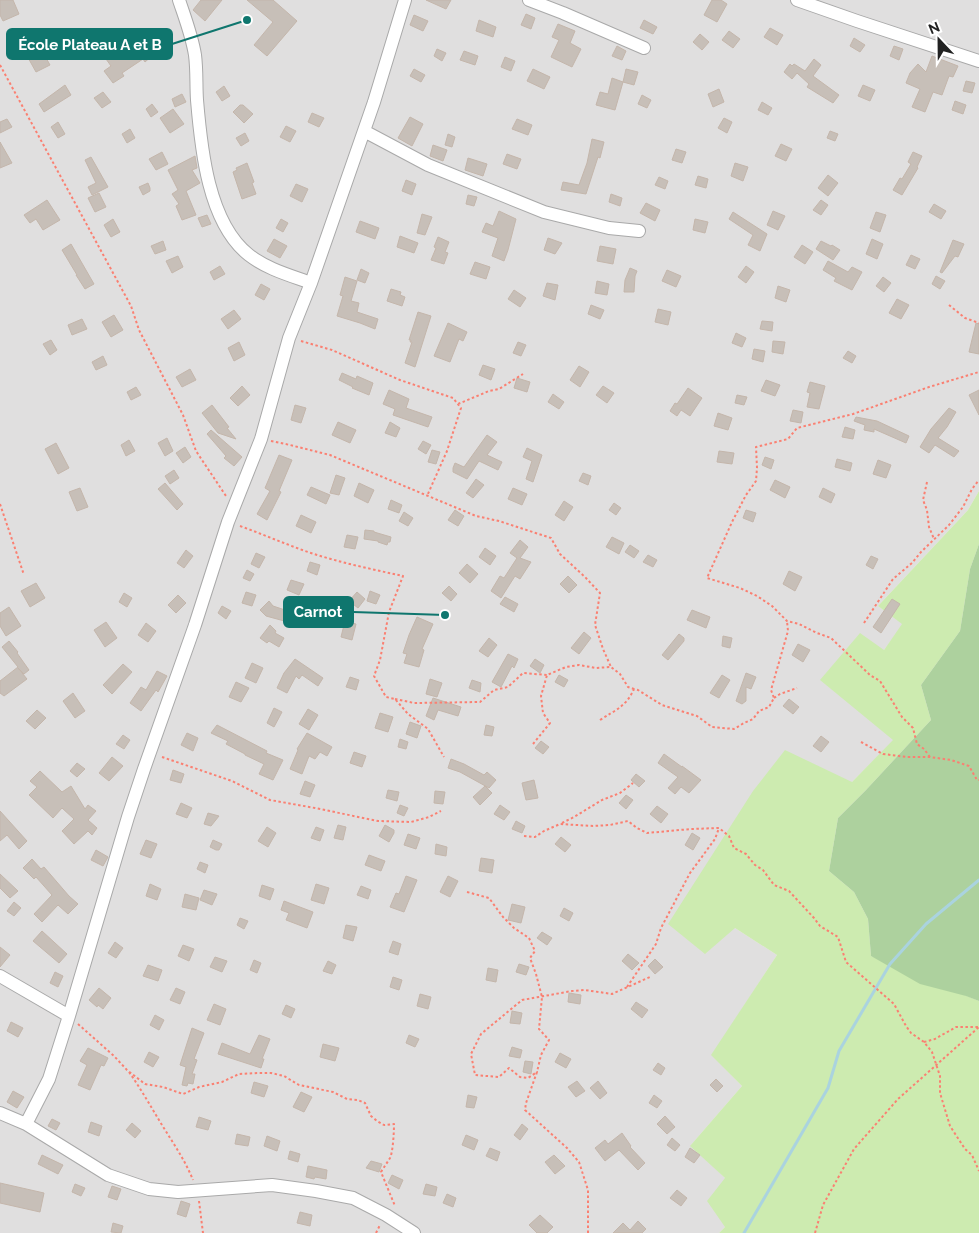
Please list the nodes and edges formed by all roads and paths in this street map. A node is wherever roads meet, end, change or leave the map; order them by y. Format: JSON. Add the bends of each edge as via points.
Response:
{"nodes":[{"id":1,"x":179,"y":0,"type":"edge"},
{"id":2,"x":405,"y":0,"type":"edge"},
{"id":3,"x":528,"y":0,"type":"edge"},
{"id":4,"x":797,"y":0,"type":"edge"},
{"id":5,"x":644,"y":48,"type":"dead end"},
{"id":6,"x":979,"y":61,"type":"edge"},
{"id":7,"x":0,"y":65,"type":"edge"},
{"id":8,"x":364,"y":131,"type":"junction"},
{"id":9,"x":639,"y":231,"type":"dead end"},
{"id":10,"x":311,"y":283,"type":"junction"},
{"id":11,"x":949,"y":305,"type":"dead end"},
{"id":12,"x":979,"y":323,"type":"edge"},
{"id":13,"x":289,"y":338,"type":"junction"},
{"id":14,"x":979,"y":372,"type":"edge"},
{"id":15,"x":523,"y":374,"type":"dead end"},
{"id":16,"x":458,"y":404,"type":"junction"},
{"id":17,"x":261,"y":439,"type":"junction"},
{"id":18,"x":979,"y":480,"type":"edge"},
{"id":19,"x":927,"y":482,"type":"dead end"},
{"id":20,"x":426,"y":496,"type":"junction"},
{"id":21,"x":0,"y":504,"type":"edge"},
{"id":22,"x":230,"y":517,"type":"junction"},
{"id":23,"x":934,"y":539,"type":"junction"},
{"id":24,"x":24,"y":575,"type":"dead end"},
{"id":25,"x":787,"y":621,"type":"junction"},
{"id":26,"x":864,"y":624,"type":"dead end"},
{"id":27,"x":611,"y":666,"type":"junction"},
{"id":28,"x":547,"y":675,"type":"junction"},
{"id":29,"x":796,"y":688,"type":"dead end"},
{"id":30,"x":634,"y":689,"type":"junction"},
{"id":31,"x":774,"y":698,"type":"junction"},
{"id":32,"x":395,"y":699,"type":"junction"},
{"id":33,"x":600,"y":720,"type":"dead end"},
{"id":34,"x":862,"y":742,"type":"dead end"},
{"id":35,"x":533,"y":744,"type":"dead end"},
{"id":36,"x":150,"y":753,"type":"junction"},
{"id":37,"x":444,"y":757,"type":"dead end"},
{"id":38,"x":930,"y":757,"type":"junction"},
{"id":39,"x":979,"y":780,"type":"edge"},
{"id":40,"x":633,"y":784,"type":"dead end"},
{"id":41,"x":441,"y":811,"type":"dead end"},
{"id":42,"x":560,"y":824,"type":"junction"},
{"id":43,"x":719,"y":828,"type":"junction"},
{"id":44,"x":524,"y":836,"type":"dead end"},
{"id":45,"x":467,"y":892,"type":"dead end"},
{"id":46,"x":0,"y":976,"type":"edge"},
{"id":47,"x":650,"y":977,"type":"dead end"},
{"id":48,"x":627,"y":987,"type":"junction"},
{"id":49,"x":542,"y":997,"type":"junction"},
{"id":50,"x":70,"y":1016,"type":"junction"},
{"id":51,"x":979,"y":1026,"type":"edge"},
{"id":52,"x":924,"y":1042,"type":"junction"},
{"id":53,"x":936,"y":1064,"type":"junction"},
{"id":54,"x":127,"y":1070,"type":"junction"},
{"id":55,"x":537,"y":1072,"type":"junction"},
{"id":56,"x":0,"y":1113,"type":"edge"},
{"id":57,"x":26,"y":1124,"type":"junction"},
{"id":58,"x":979,"y":1171,"type":"edge"},
{"id":59,"x":198,"y":1190,"type":"junction"},
{"id":60,"x":395,"y":1206,"type":"dead end"},
{"id":61,"x":203,"y":1233,"type":"edge"},
{"id":62,"x":414,"y":1233,"type":"edge"},
{"id":63,"x":588,"y":1233,"type":"edge"},
{"id":64,"x":814,"y":1233,"type":"edge"}],
"edges":[{"from":1,"to":10,"type":"street","via":[[192,38],[202,151],[221,217],[235,242],[248,254],[265,266]]},
{"from":2,"to":8,"type":"street"},
{"from":3,"to":5,"type":"street"},
{"from":4,"to":6,"type":"street"},
{"from":7,"to":22,"type":"path","via":[[131,306],[139,330],[183,415],[196,451],[226,496]]},
{"from":8,"to":9,"type":"street","via":[[428,165],[544,212],[609,228]]},
{"from":8,"to":10,"type":"street"},
{"from":10,"to":13,"type":"street"},
{"from":11,"to":12,"type":"path","via":[[965,318]]},
{"from":13,"to":16,"type":"path","via":[[332,350],[400,380],[453,398]]},
{"from":13,"to":17,"type":"street"},
{"from":14,"to":25,"type":"path","via":[[853,414],[797,428],[788,439],[756,447],[756,480],[732,522],[707,578],[757,596]]},
{"from":15,"to":16,"type":"path","via":[[499,389]]},
{"from":16,"to":20,"type":"path","via":[[461,408],[447,451]]},
{"from":17,"to":20,"type":"path","via":[[330,455]]},
{"from":17,"to":22,"type":"street"},
{"from":18,"to":23,"type":"path","via":[[962,507]]},
{"from":19,"to":23,"type":"path","via":[[923,500]]},
{"from":20,"to":27,"type":"path","via":[[476,516],[551,538],[560,554],[600,593],[595,625]]},
{"from":21,"to":24,"type":"path"},
{"from":22,"to":32,"type":"path","via":[[306,551],[404,576],[389,612],[374,676],[386,697]]},
{"from":22,"to":36,"type":"street"},
{"from":23,"to":26,"type":"path","via":[[893,580]]},
{"from":25,"to":31,"type":"path","via":[[788,632],[771,690]]},
{"from":25,"to":38,"type":"path","via":[[831,638],[880,681],[902,717],[914,728],[917,744]]},
{"from":27,"to":28,"type":"path","via":[[579,665]]},
{"from":27,"to":30,"type":"path","via":[[628,688]]},
{"from":28,"to":32,"type":"path","via":[[523,673],[508,687],[494,690],[480,702],[414,703]]},
{"from":28,"to":35,"type":"path","via":[[541,696],[543,713],[550,723]]},
{"from":29,"to":31,"type":"path"},
{"from":30,"to":31,"type":"path","via":[[662,705],[697,716],[712,727],[734,729],[753,719]]},
{"from":30,"to":33,"type":"path","via":[[620,708]]},
{"from":32,"to":37,"type":"path","via":[[428,729]]},
{"from":34,"to":38,"type":"path","via":[[883,754],[906,758]]},
{"from":36,"to":41,"type":"path","via":[[232,781],[270,800],[378,821],[412,822]]},
{"from":36,"to":50,"type":"street"},
{"from":38,"to":39,"type":"path","via":[[970,766],[976,780]]},
{"from":40,"to":42,"type":"path"},
{"from":42,"to":43,"type":"path","via":[[593,826],[628,821],[647,833]]},
{"from":42,"to":44,"type":"path","via":[[535,837]]},
{"from":43,"to":48,"type":"path","via":[[715,839],[690,873],[656,944]]},
{"from":43,"to":52,"type":"path","via":[[729,836],[734,848],[746,854],[774,885],[788,891],[820,926],[838,937],[846,962],[894,1004],[911,1033]]},
{"from":45,"to":49,"type":"path","via":[[489,898],[514,928],[529,938],[535,951],[530,958]]},
{"from":46,"to":50,"type":"street"},
{"from":47,"to":48,"type":"path"},
{"from":48,"to":49,"type":"path","via":[[612,994],[585,990]]},
{"from":49,"to":55,"type":"path","via":[[539,1029],[549,1040],[540,1055]]},
{"from":49,"to":55,"type":"path","via":[[522,1000],[481,1034],[470,1054],[475,1076],[499,1077],[509,1068],[520,1077],[528,1078]]},
{"from":50,"to":54,"type":"path"},
{"from":50,"to":57,"type":"street","via":[[49,1079]]},
{"from":51,"to":52,"type":"path","via":[[956,1027]]},
{"from":51,"to":53,"type":"path"},
{"from":52,"to":53,"type":"path"},
{"from":53,"to":58,"type":"path","via":[[950,1126],[972,1155]]},
{"from":53,"to":64,"type":"path","via":[[898,1099],[854,1149],[823,1205]]},
{"from":54,"to":59,"type":"path","via":[[179,1152]]},
{"from":54,"to":60,"type":"path","via":[[145,1084],[163,1086],[183,1094],[239,1074],[271,1073],[284,1076],[299,1086],[333,1092],[365,1103],[377,1121],[384,1125],[394,1124],[391,1156],[381,1172]]},
{"from":55,"to":63,"type":"path","via":[[525,1110],[579,1162],[588,1190]]},
{"from":56,"to":57,"type":"street"},
{"from":57,"to":59,"type":"street","via":[[108,1175],[149,1189]]},
{"from":59,"to":61,"type":"path"},
{"from":59,"to":62,"type":"street","via":[[272,1185],[353,1198],[386,1214]]}]}
